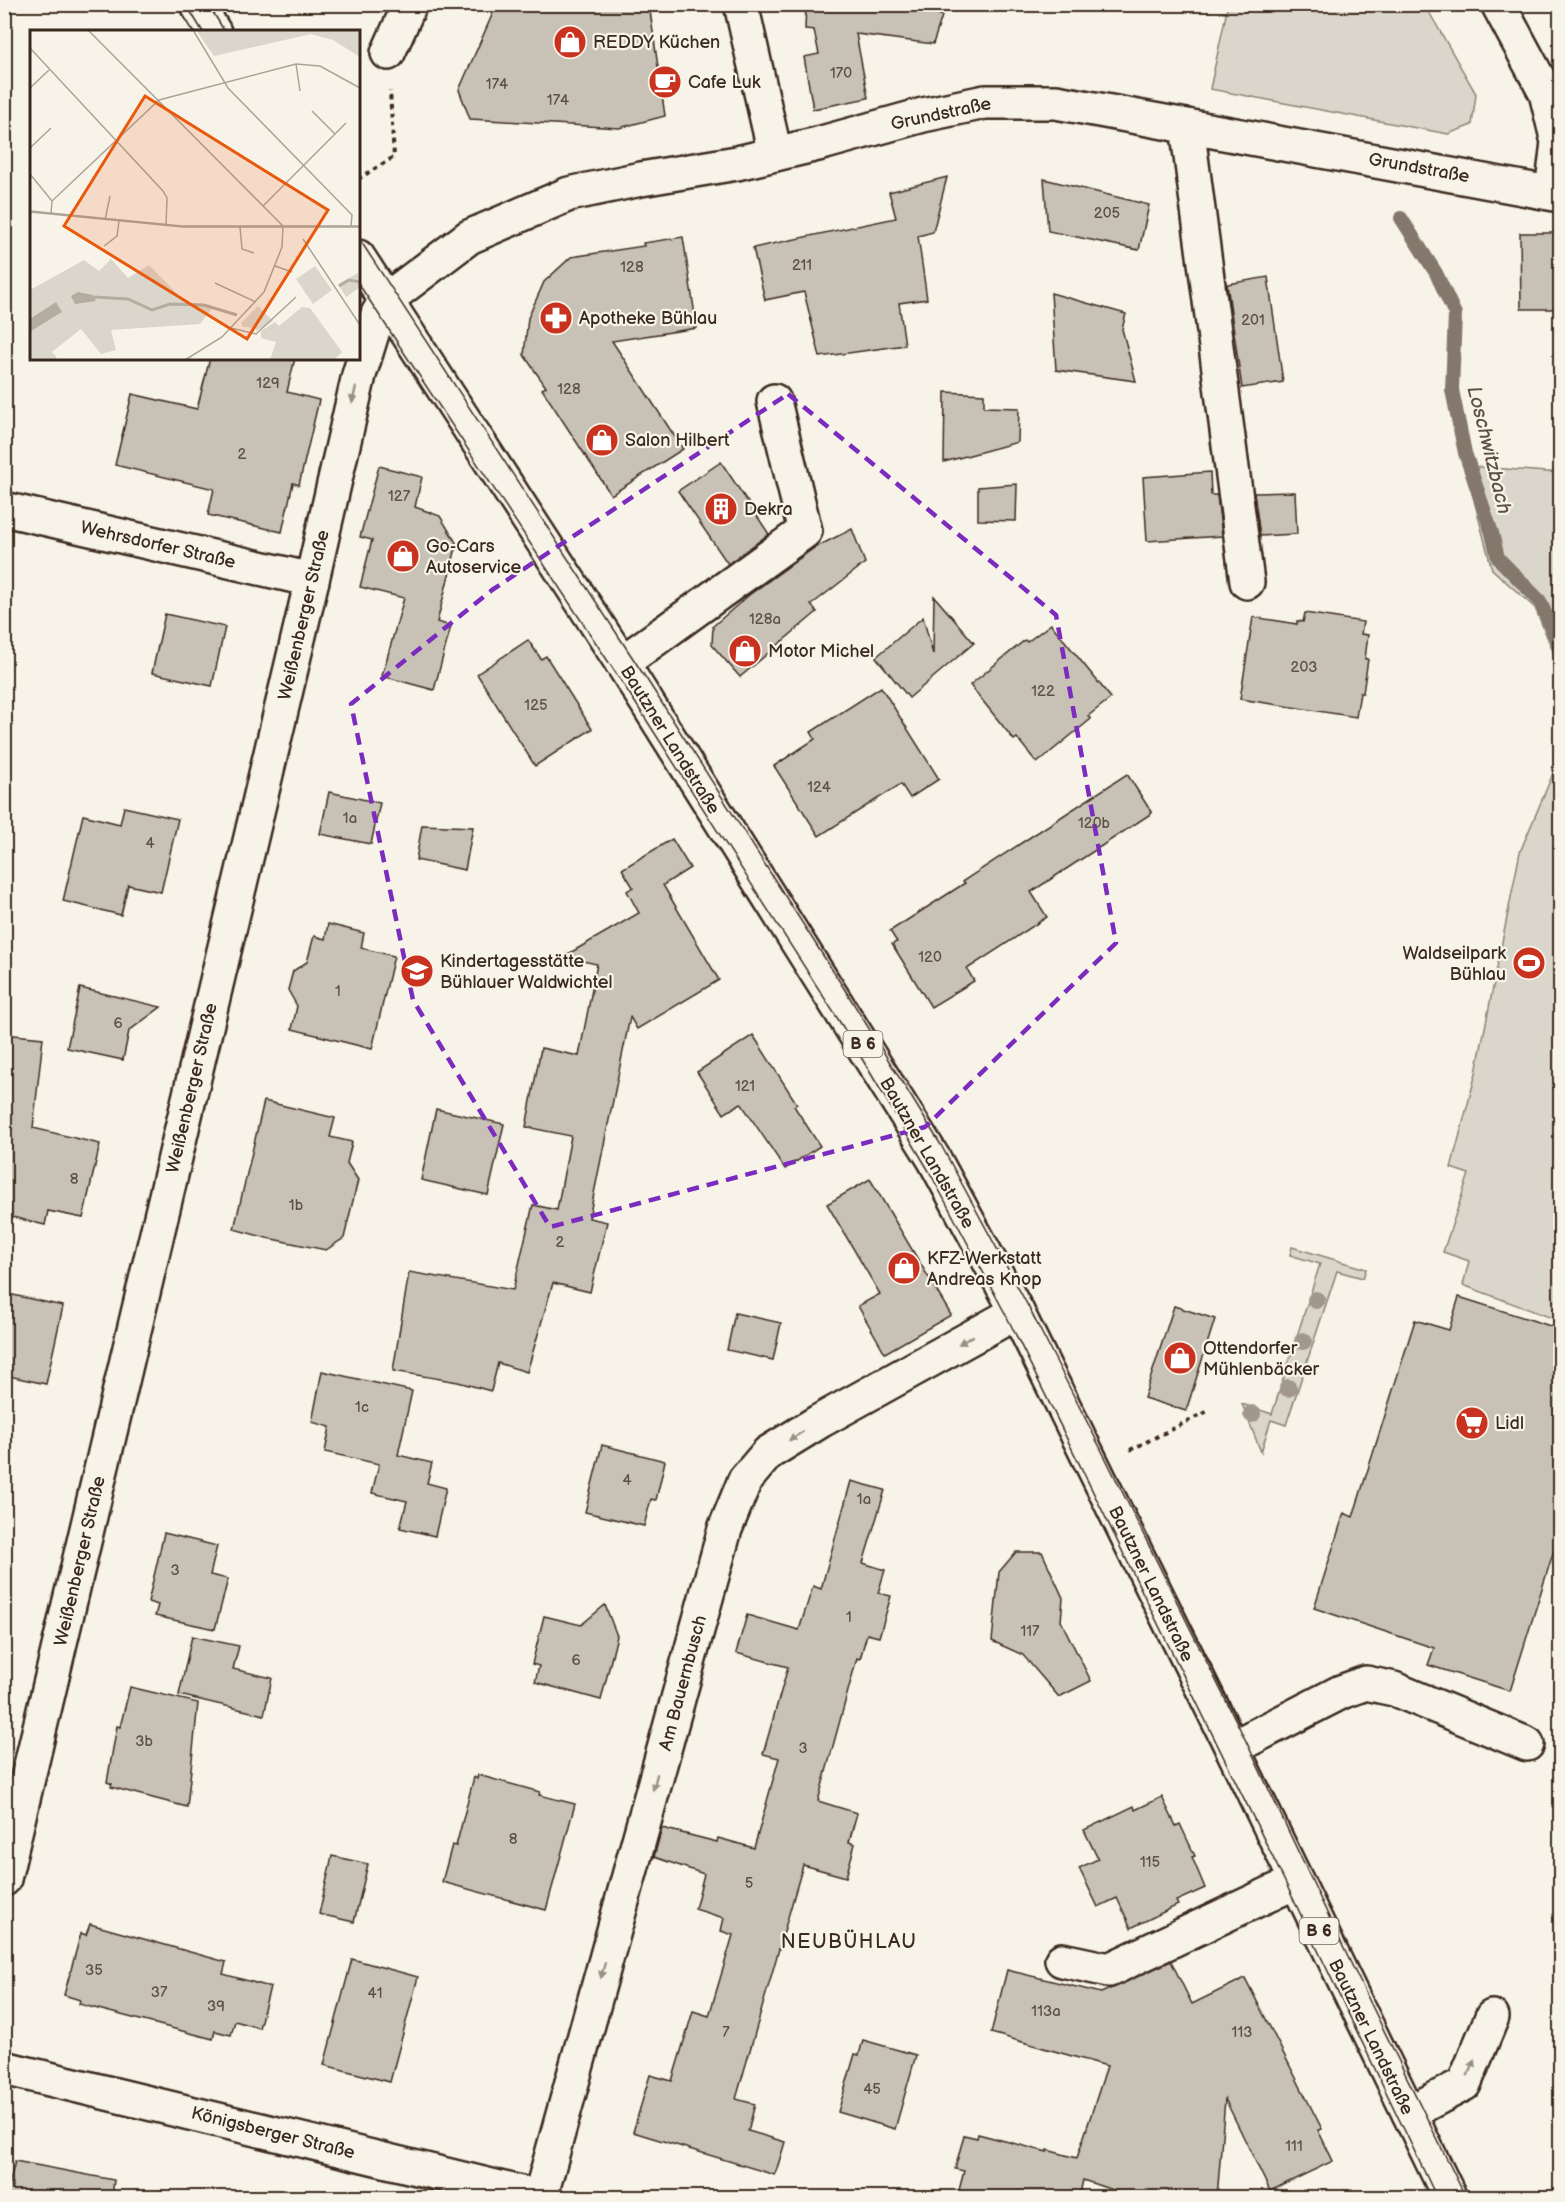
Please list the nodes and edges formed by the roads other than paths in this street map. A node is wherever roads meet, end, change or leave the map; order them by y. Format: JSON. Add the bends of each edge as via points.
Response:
{"nodes":[{"id":1,"x":197,"y":4,"type":"edge"},
{"id":2,"x":411,"y":4,"type":"edge"},
{"id":3,"x":741,"y":4,"type":"edge"},
{"id":4,"x":1498,"y":4,"type":"edge"},
{"id":5,"x":213,"y":30,"type":"edge"},
{"id":6,"x":388,"y":53,"type":"road end"},
{"id":7,"x":1187,"y":126,"type":"junction"},
{"id":8,"x":775,"y":154,"type":"junction"},
{"id":9,"x":1556,"y":194,"type":"edge"},
{"id":10,"x":360,"y":260,"type":"edge"},
{"id":11,"x":386,"y":300,"type":"junction"},
{"id":12,"x":774,"y":401,"type":"dead end"},
{"id":13,"x":4,"y":509,"type":"edge"},
{"id":14,"x":312,"y":580,"type":"junction"},
{"id":15,"x":1247,"y":582,"type":"dead end"},
{"id":16,"x":622,"y":663,"type":"junction"},
{"id":17,"x":1017,"y":1312,"type":"junction"},
{"id":18,"x":1527,"y":1744,"type":"dead end"},
{"id":19,"x":1232,"y":1748,"type":"junction"},
{"id":20,"x":4,"y":1879,"type":"edge"},
{"id":21,"x":1295,"y":1882,"type":"junction"},
{"id":22,"x":1062,"y":1960,"type":"dead end"},
{"id":23,"x":1492,"y":2016,"type":"dead end"},
{"id":24,"x":4,"y":2068,"type":"edge"},
{"id":25,"x":1409,"y":2113,"type":"junction"},
{"id":26,"x":541,"y":2197,"type":"edge"},
{"id":27,"x":1450,"y":2198,"type":"edge"}],
"edges":[{"from":1,"to":5,"type":"street"},
{"from":2,"to":6,"type":"street"},
{"from":3,"to":8,"type":"street"},
{"from":4,"to":9,"type":"street","via":[[1546,93],[1558,142]]},
{"from":7,"to":8,"type":"street","name":"Grundstraße","via":[[1056,102],[986,102]]},
{"from":7,"to":9,"type":"street","name":"Grundstraße"},
{"from":7,"to":15,"type":"street"},
{"from":8,"to":11,"type":"street","name":"Grundstraße","via":[[570,194],[469,237]]},
{"from":10,"to":11,"type":"street","name":"Bautzner Landstraße","number":"B 6"},
{"from":11,"to":14,"type":"street","name":"Weißenberger Straße","one_way":true,"via":[[358,375]]},
{"from":11,"to":16,"type":"street","name":"Bautzner Landstraße","number":"B 6"},
{"from":12,"to":16,"type":"street","via":[[805,531]]},
{"from":13,"to":14,"type":"street","name":"Wehrsdorfer Straße"},
{"from":14,"to":20,"type":"street","name":"Weißenberger Straße"},
{"from":16,"to":17,"type":"street","name":"Bautzner Landstraße","number":"B 6","via":[[934,1159]]},
{"from":17,"to":19,"type":"street","name":"Bautzner Landstraße","number":"B 6"},
{"from":17,"to":26,"type":"street","name":"Am Bauernbusch","one_way":true,"via":[[768,1453],[745,1480],[722,1541]]},
{"from":18,"to":19,"type":"street","via":[[1394,1689],[1365,1683]]},
{"from":19,"to":21,"type":"street","name":"Bautzner Landstraße","number":"B 6"},
{"from":21,"to":22,"type":"street","via":[[1109,1970]]},
{"from":21,"to":25,"type":"street","name":"Bautzner Landstraße","number":"B 6"},
{"from":25,"to":23,"type":"street","one_way":true,"via":[[1464,2084]]},
{"from":24,"to":26,"type":"street","name":"Königsberger Straße"},
{"from":25,"to":27,"type":"street","name":"Bautzner Landstraße","number":"B 6"}]}
